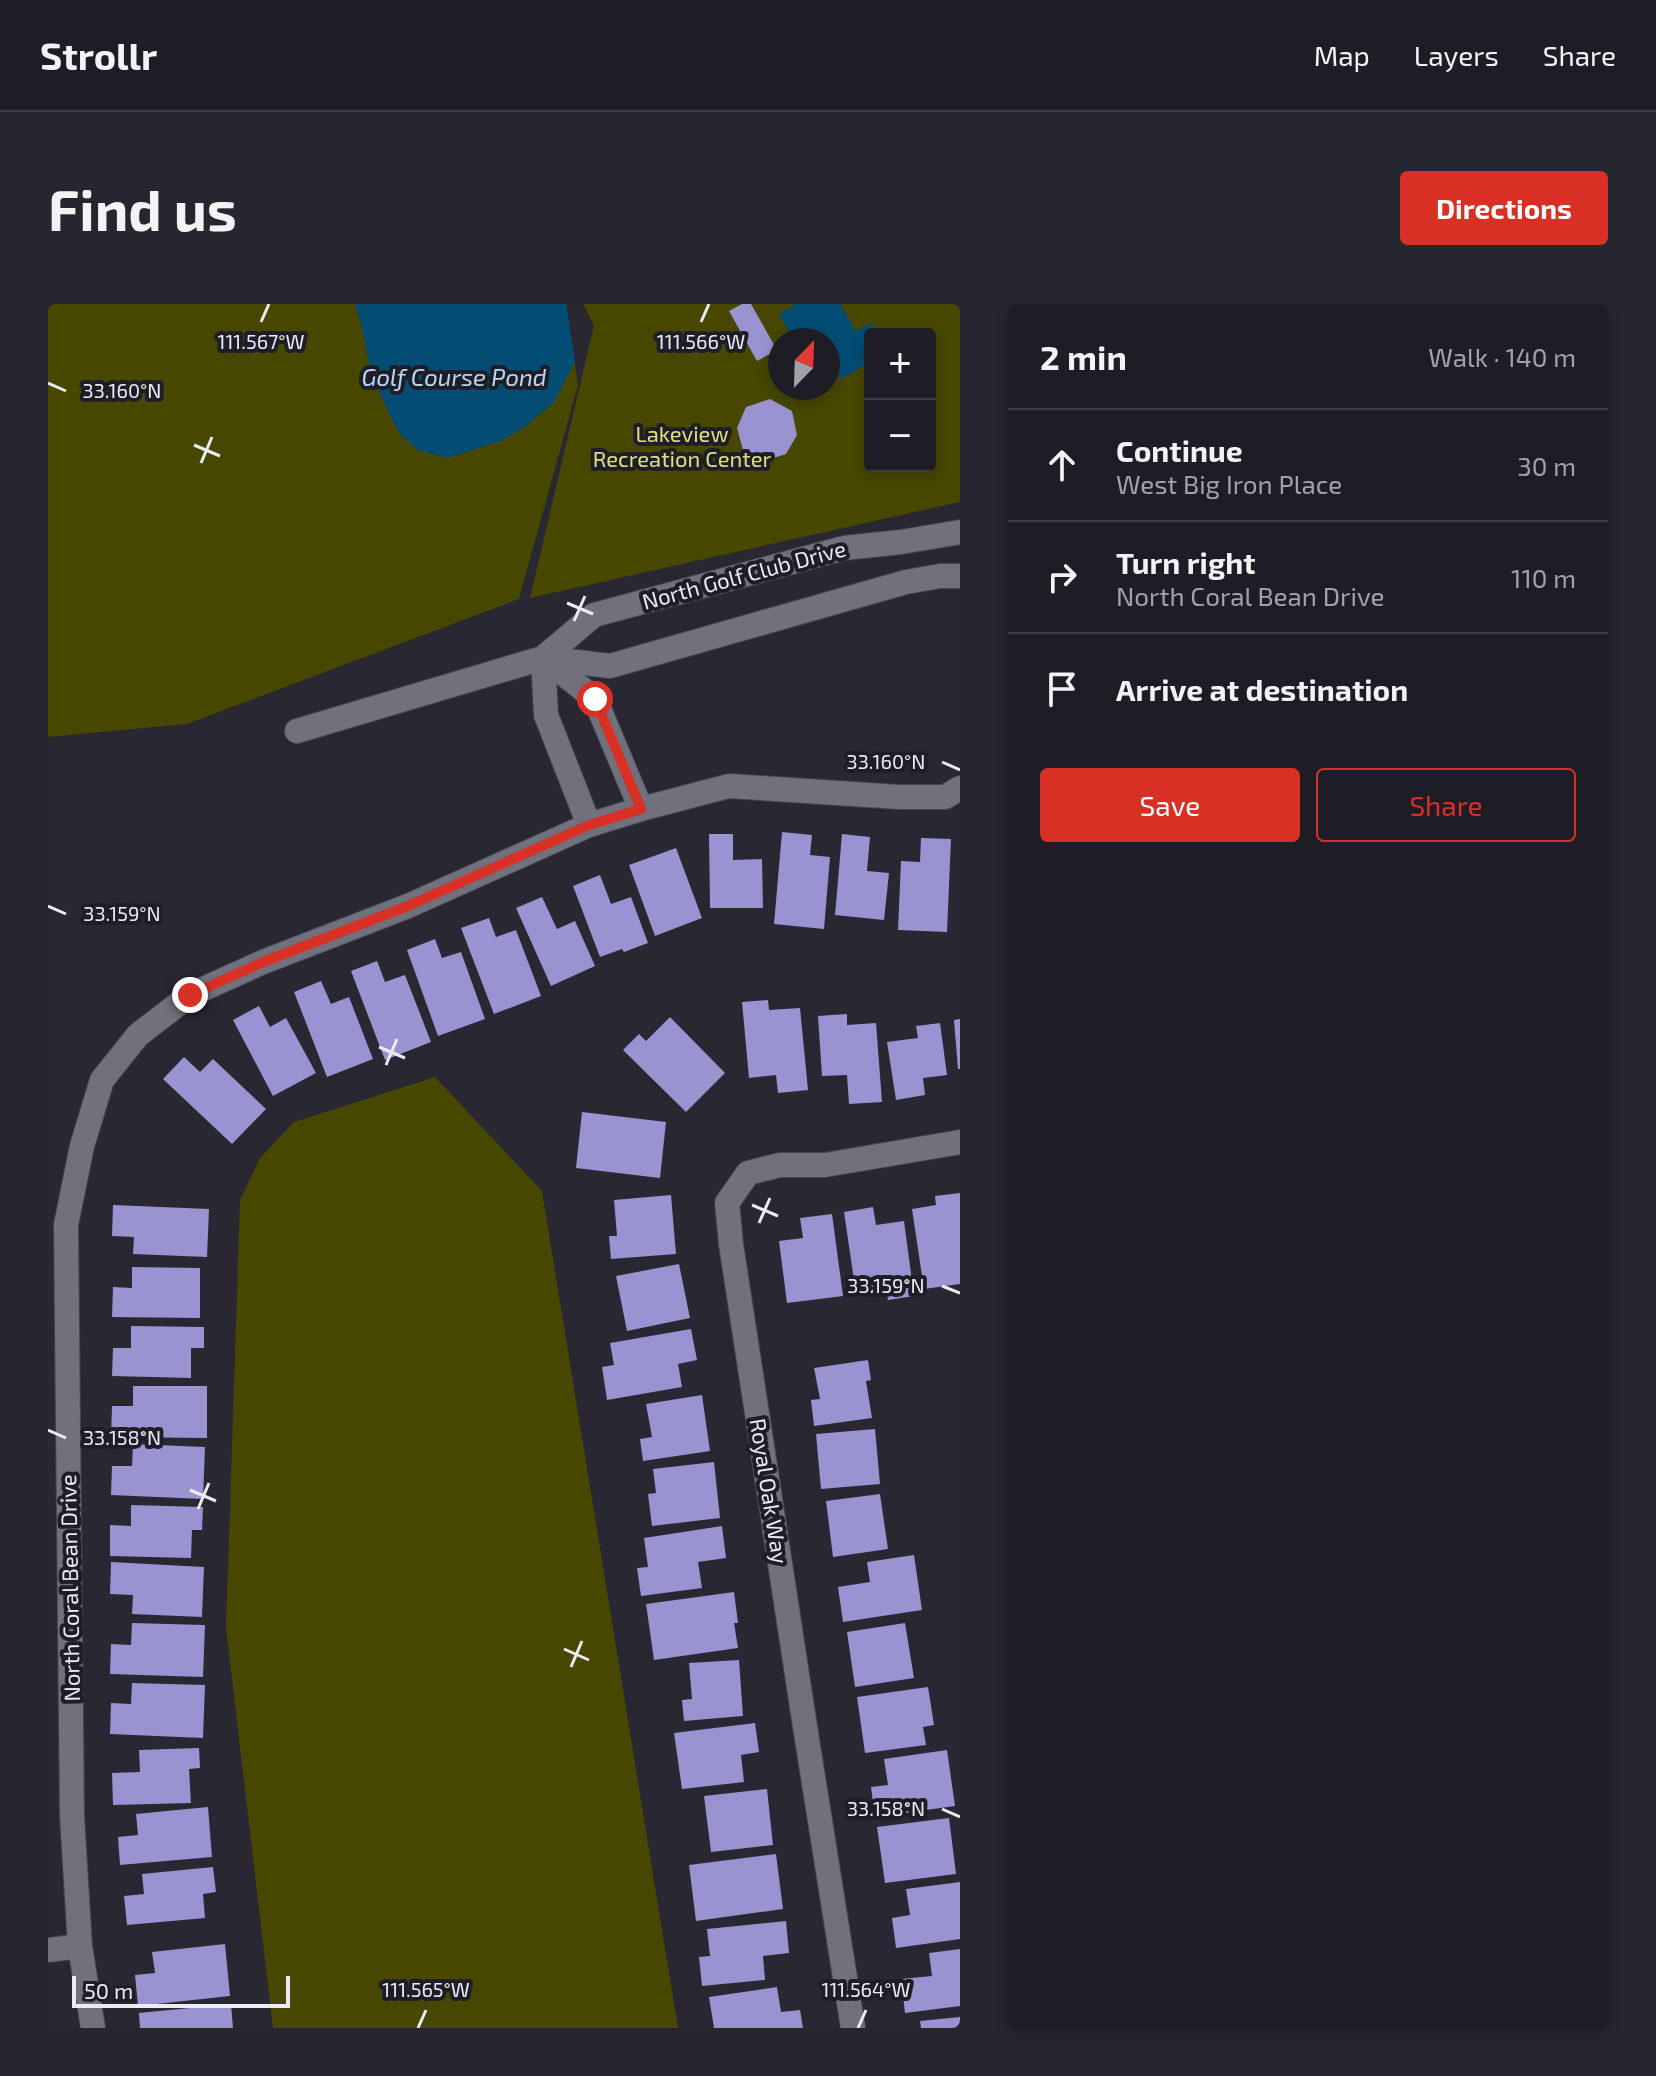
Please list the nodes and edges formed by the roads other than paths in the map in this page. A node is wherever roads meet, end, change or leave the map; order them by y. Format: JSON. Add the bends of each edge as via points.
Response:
{"nodes":[{"id":1,"x":960,"y":532,"type":"edge"},
{"id":2,"x":960,"y":576,"type":"edge"},
{"id":3,"x":543,"y":658,"type":"junction"},
{"id":4,"x":297,"y":731,"type":"dead end"},
{"id":5,"x":960,"y":788,"type":"edge"},
{"id":6,"x":641,"y":809,"type":"junction"},
{"id":7,"x":589,"y":825,"type":"junction"},
{"id":8,"x":960,"y":1142,"type":"edge"},
{"id":9,"x":59,"y":1517,"type":"edge"},
{"id":10,"x":80,"y":1946,"type":"junction"},
{"id":11,"x":48,"y":1950,"type":"edge"},
{"id":12,"x":93,"y":2028,"type":"edge"},
{"id":13,"x":853,"y":2028,"type":"edge"}],
"edges":[{"from":1,"to":3,"type":"street","name":"North Golf Club Drive","via":[[844,548],[594,615]]},
{"from":2,"to":3,"type":"street","name":"North Golf Club Drive","via":[[906,582],[610,666]]},
{"from":3,"to":4,"type":"street","name":"North Golf Club Drive"},
{"from":3,"to":6,"type":"street","via":[[595,699]]},
{"from":3,"to":7,"type":"street","via":[[546,715]]},
{"from":5,"to":6,"type":"street","name":"North Coral Bean Drive","via":[[945,797],[915,797],[729,786]]},
{"from":6,"to":7,"type":"street","name":"North Coral Bean Drive"},
{"from":7,"to":9,"type":"street","name":"North Coral Bean Drive","via":[[190,995],[138,1035],[102,1080],[66,1225]]},
{"from":8,"to":13,"type":"street","name":"Royal Oak Way","via":[[748,1173],[727,1203]]},
{"from":9,"to":10,"type":"street","name":"North Coral Bean Drive"},
{"from":10,"to":11,"type":"street"},
{"from":10,"to":12,"type":"street","name":"North Coral Bean Drive"}]}
